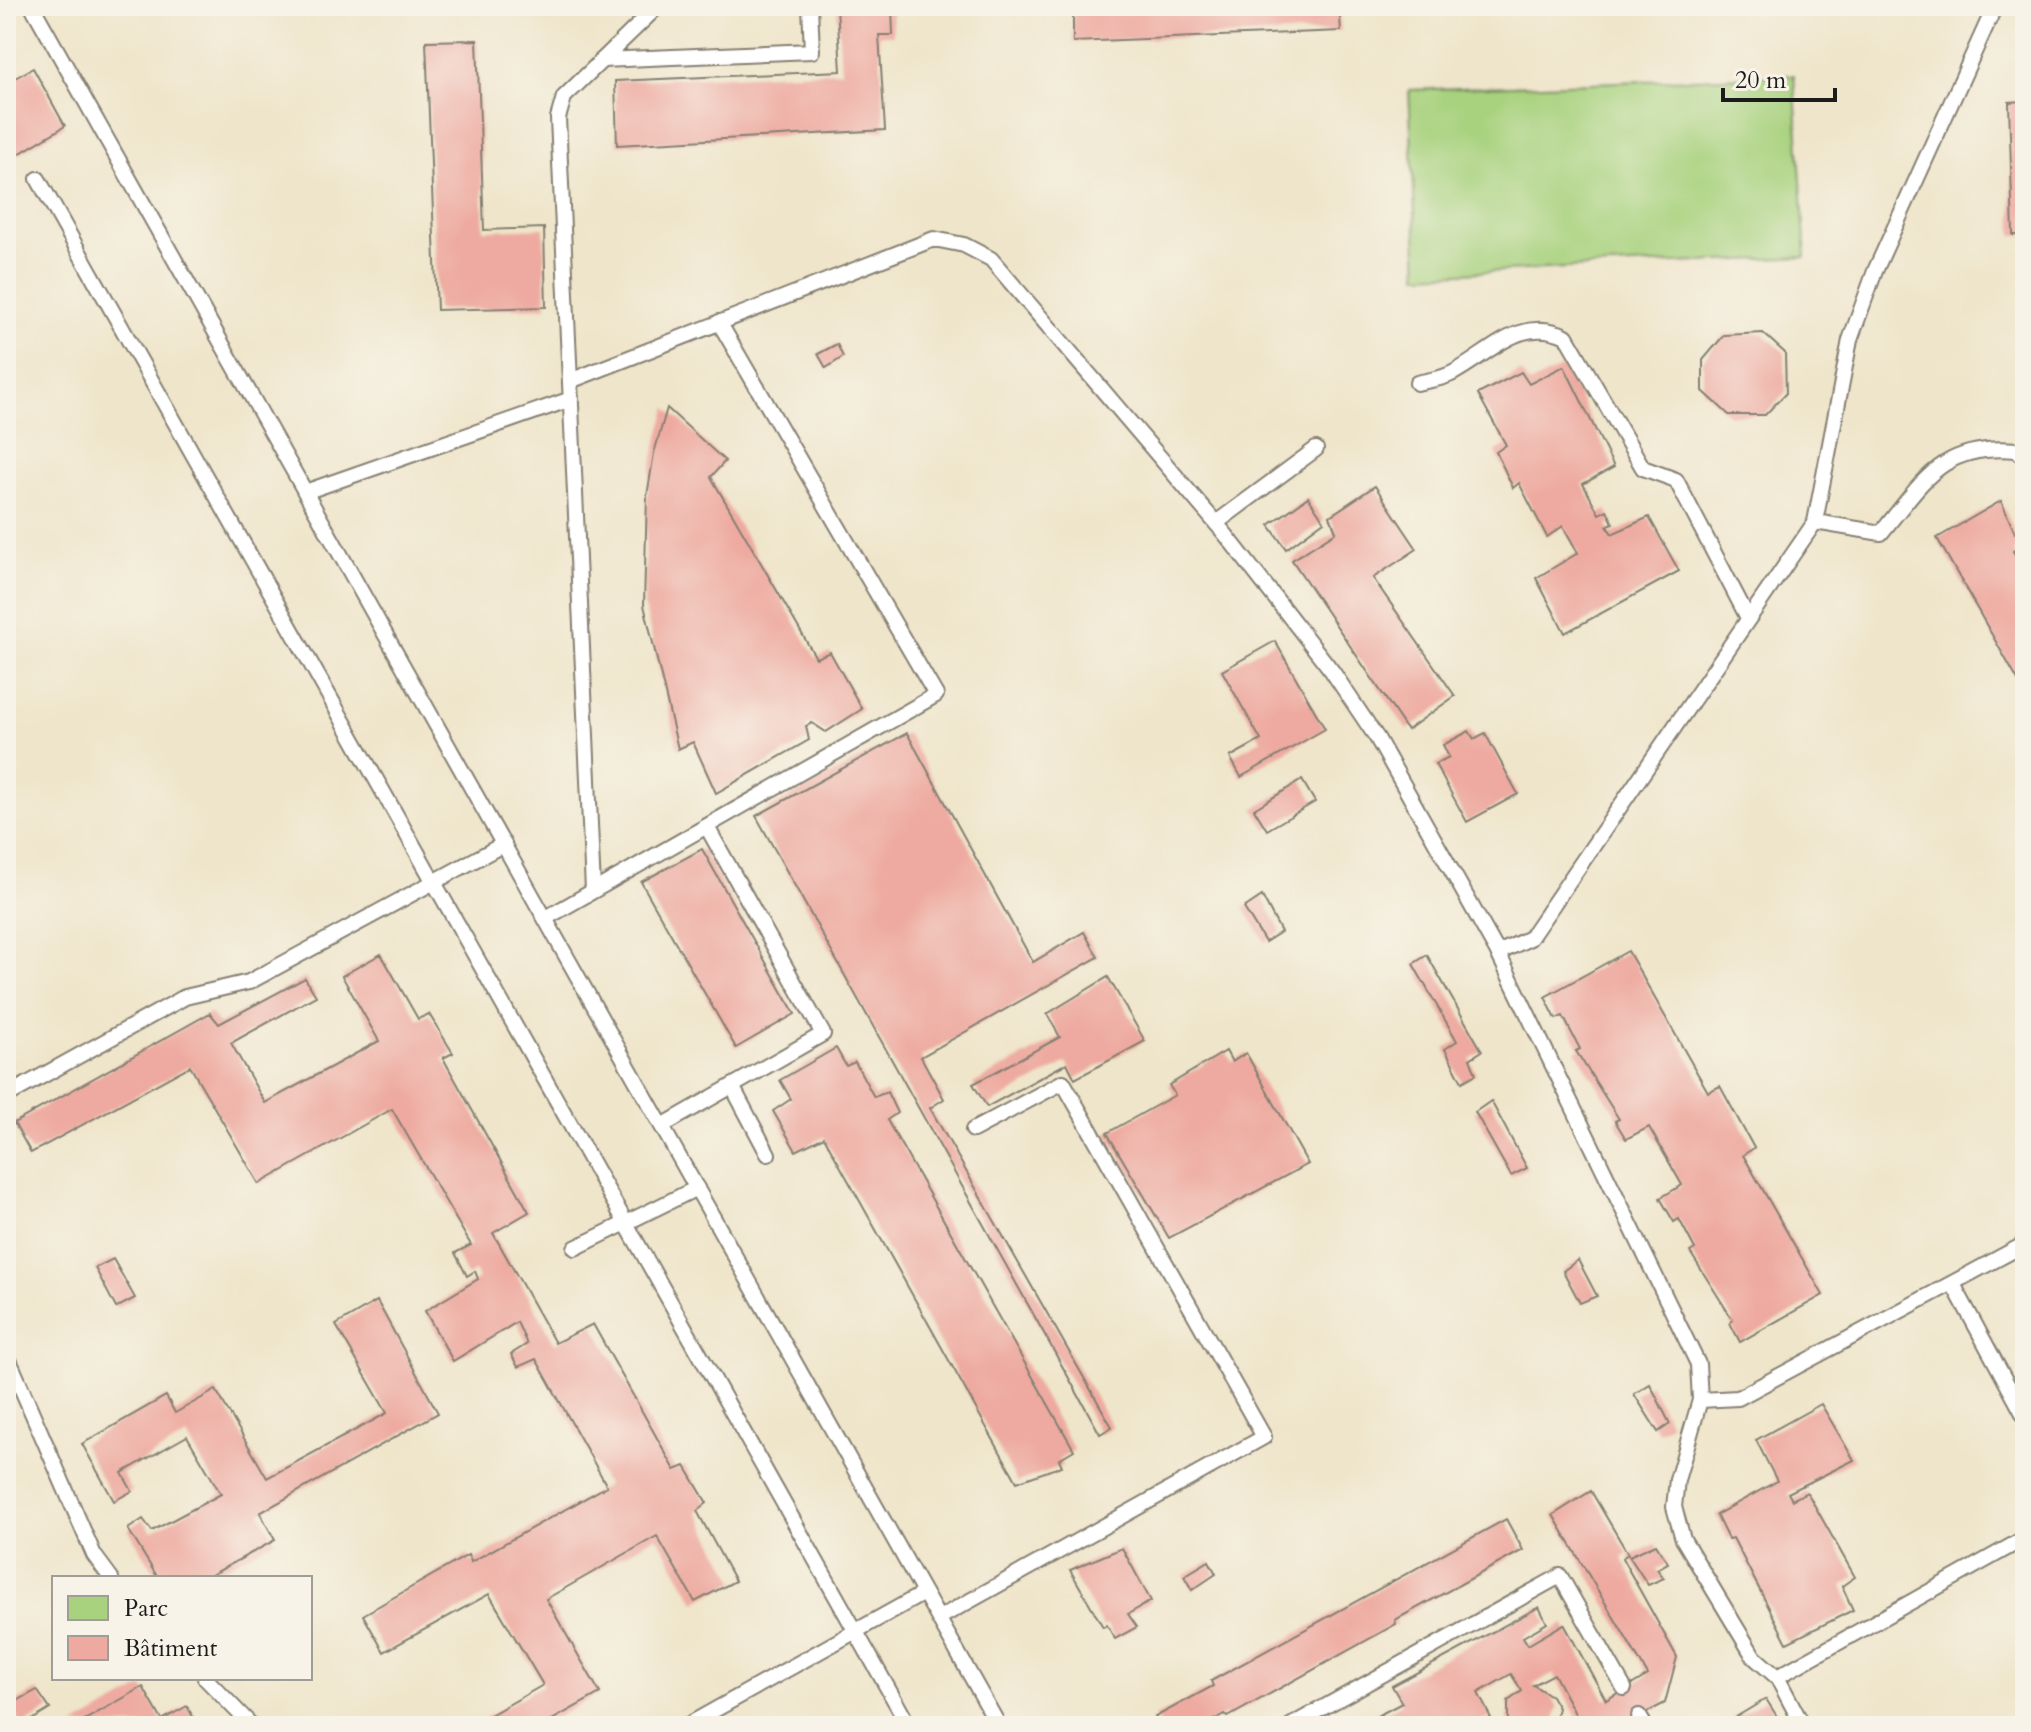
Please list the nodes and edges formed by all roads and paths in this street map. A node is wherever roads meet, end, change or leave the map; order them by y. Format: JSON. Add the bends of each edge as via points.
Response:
{"nodes":[{"id":1,"x":32,"y":6,"type":"edge"},
{"id":2,"x":658,"y":6,"type":"edge"},
{"id":3,"x":810,"y":6,"type":"edge"},
{"id":4,"x":1995,"y":6,"type":"edge"},
{"id":5,"x":602,"y":60,"type":"junction"},
{"id":6,"x":38,"y":179,"type":"dead end"},
{"id":7,"x":719,"y":322,"type":"junction"},
{"id":8,"x":570,"y":381,"type":"junction"},
{"id":9,"x":1417,"y":383,"type":"dead end"},
{"id":10,"x":571,"y":399,"type":"junction"},
{"id":11,"x":1316,"y":449,"type":"dead end"},
{"id":12,"x":2025,"y":458,"type":"edge"},
{"id":13,"x":305,"y":492,"type":"junction"},
{"id":14,"x":1815,"y":522,"type":"junction"},
{"id":15,"x":1216,"y":523,"type":"junction"},
{"id":16,"x":1748,"y":618,"type":"junction"},
{"id":17,"x":707,"y":827,"type":"junction"},
{"id":18,"x":504,"y":844,"type":"junction"},
{"id":19,"x":434,"y":881,"type":"junction"},
{"id":20,"x":593,"y":890,"type":"junction"},
{"id":21,"x":546,"y":918,"type":"junction"},
{"id":22,"x":1498,"y":953,"type":"junction"},
{"id":23,"x":732,"y":1086,"type":"junction"},
{"id":24,"x":6,"y":1096,"type":"edge"},
{"id":25,"x":662,"y":1126,"type":"junction"},
{"id":26,"x":973,"y":1130,"type":"dead end"},
{"id":27,"x":768,"y":1154,"type":"dead end"},
{"id":28,"x":697,"y":1188,"type":"junction"},
{"id":29,"x":626,"y":1223,"type":"junction"},
{"id":30,"x":2025,"y":1244,"type":"edge"},
{"id":31,"x":575,"y":1248,"type":"dead end"},
{"id":32,"x":1953,"y":1284,"type":"junction"},
{"id":33,"x":6,"y":1353,"type":"edge"},
{"id":34,"x":1700,"y":1400,"type":"junction"},
{"id":35,"x":2025,"y":1417,"type":"edge"},
{"id":36,"x":2025,"y":1538,"type":"edge"},
{"id":37,"x":110,"y":1576,"type":"edge"},
{"id":38,"x":924,"y":1593,"type":"junction"},
{"id":39,"x":939,"y":1618,"type":"junction"},
{"id":40,"x":856,"y":1632,"type":"junction"},
{"id":41,"x":1777,"y":1677,"type":"junction"},
{"id":42,"x":207,"y":1680,"type":"edge"},
{"id":43,"x":1624,"y":1688,"type":"dead end"},
{"id":44,"x":252,"y":1726,"type":"edge"},
{"id":45,"x":686,"y":1726,"type":"edge"},
{"id":46,"x":909,"y":1726,"type":"edge"},
{"id":47,"x":999,"y":1726,"type":"edge"},
{"id":48,"x":1290,"y":1726,"type":"edge"},
{"id":49,"x":1803,"y":1726,"type":"edge"}],
"edges":[{"from":1,"to":13,"type":"lane"},
{"from":2,"to":5,"type":"lane"},
{"from":3,"to":5,"type":"lane","via":[[812,51]]},
{"from":4,"to":14,"type":"lane","via":[[1860,312]]},
{"from":5,"to":8,"type":"lane","via":[[564,97],[558,118]]},
{"from":6,"to":19,"type":"lane"},
{"from":7,"to":8,"type":"lane"},
{"from":7,"to":15,"type":"lane","via":[[934,239],[964,245],[991,259]]},
{"from":7,"to":17,"type":"lane","via":[[936,695]]},
{"from":8,"to":10,"type":"lane"},
{"from":9,"to":16,"type":"lane","via":[[1450,375],[1524,330],[1545,326],[1566,336],[1643,468],[1676,480]]},
{"from":10,"to":13,"type":"lane"},
{"from":10,"to":20,"type":"lane"},
{"from":11,"to":15,"type":"lane"},
{"from":12,"to":14,"type":"lane","via":[[2017,450],[1987,448],[1938,465],[1881,533]]},
{"from":13,"to":18,"type":"lane"},
{"from":14,"to":16,"type":"lane"},
{"from":15,"to":22,"type":"lane","via":[[1332,671],[1377,738]]},
{"from":16,"to":22,"type":"lane","via":[[1530,938]]},
{"from":17,"to":20,"type":"lane"},
{"from":17,"to":23,"type":"lane","via":[[823,1034]]},
{"from":18,"to":19,"type":"lane"},
{"from":18,"to":21,"type":"lane"},
{"from":19,"to":24,"type":"lane","via":[[249,982],[185,997]]},
{"from":19,"to":29,"type":"lane"},
{"from":20,"to":21,"type":"lane"},
{"from":21,"to":25,"type":"lane"},
{"from":22,"to":34,"type":"lane","via":[[1698,1364]]},
{"from":23,"to":25,"type":"lane"},
{"from":23,"to":27,"type":"lane"},
{"from":25,"to":28,"type":"lane"},
{"from":26,"to":39,"type":"lane","via":[[1063,1082],[1264,1437]]},
{"from":28,"to":29,"type":"lane"},
{"from":28,"to":38,"type":"lane"},
{"from":29,"to":31,"type":"lane"},
{"from":29,"to":40,"type":"lane"},
{"from":30,"to":32,"type":"lane"},
{"from":32,"to":34,"type":"lane","via":[[1738,1398]]},
{"from":32,"to":35,"type":"lane"},
{"from":33,"to":37,"type":"lane","via":[[94,1555]]},
{"from":34,"to":41,"type":"lane","via":[[1674,1507],[1683,1539],[1754,1657]]},
{"from":36,"to":41,"type":"lane"},
{"from":38,"to":39,"type":"lane"},
{"from":38,"to":40,"type":"lane"},
{"from":39,"to":47,"type":"lane"},
{"from":40,"to":45,"type":"lane"},
{"from":40,"to":46,"type":"lane"},
{"from":41,"to":49,"type":"lane"},
{"from":42,"to":44,"type":"lane"},
{"from":43,"to":48,"type":"lane","via":[[1560,1576]]}]}
